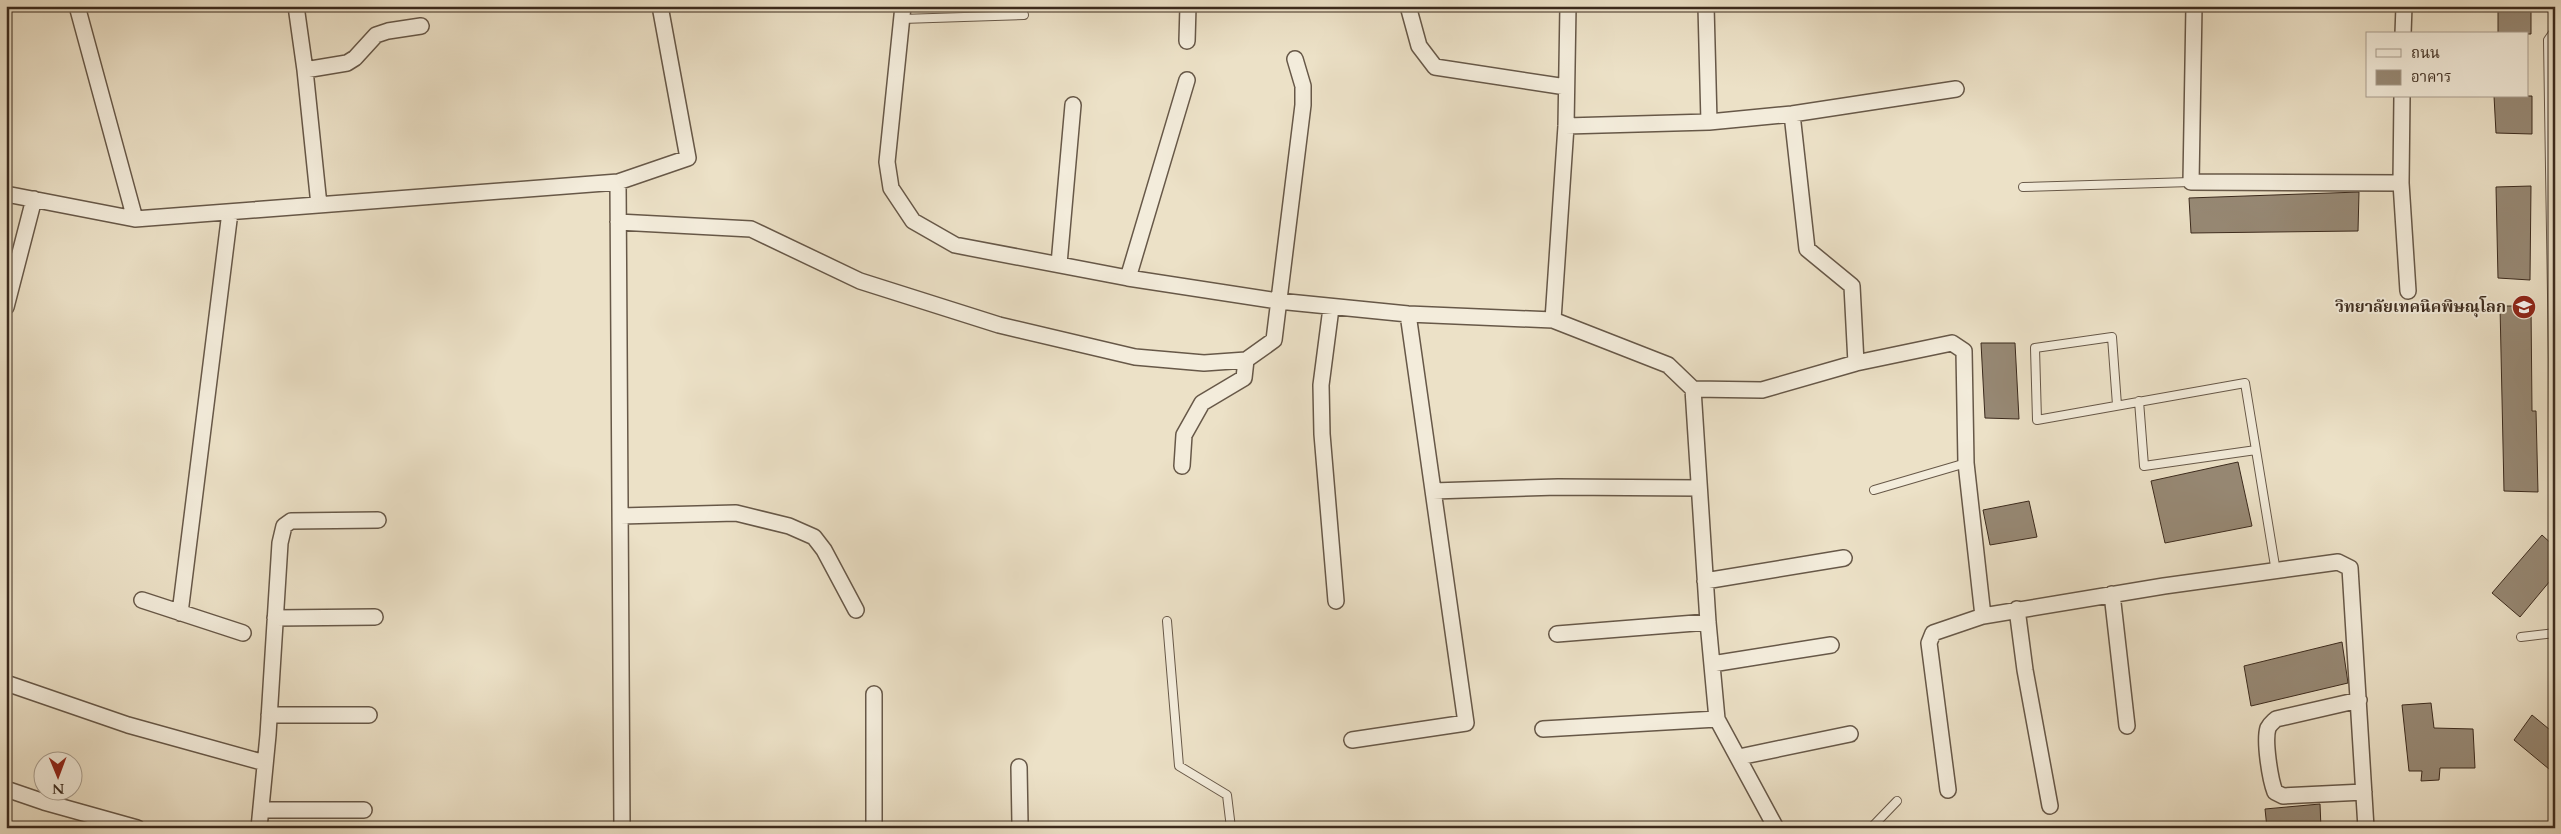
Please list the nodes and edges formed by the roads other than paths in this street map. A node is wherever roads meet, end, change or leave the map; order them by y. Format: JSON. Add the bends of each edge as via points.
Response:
{"nodes":[{"id":1,"x":77,"y":6,"type":"edge"},
{"id":2,"x":296,"y":6,"type":"edge"},
{"id":3,"x":660,"y":6,"type":"edge"},
{"id":4,"x":1188,"y":6,"type":"edge"},
{"id":5,"x":1408,"y":6,"type":"edge"},
{"id":6,"x":1568,"y":6,"type":"edge"},
{"id":7,"x":1706,"y":6,"type":"edge"},
{"id":8,"x":2194,"y":6,"type":"edge"},
{"id":9,"x":2404,"y":6,"type":"edge"},
{"id":10,"x":903,"y":13,"type":"edge"},
{"id":11,"x":1024,"y":14,"type":"dead end"},
{"id":12,"x":421,"y":26,"type":"dead end"},
{"id":13,"x":2555,"y":30,"type":"edge"},
{"id":14,"x":2403,"y":32,"type":"edge"},
{"id":15,"x":1187,"y":41,"type":"dead end"},
{"id":16,"x":1296,"y":59,"type":"dead end"},
{"id":17,"x":305,"y":70,"type":"junction"},
{"id":18,"x":1187,"y":80,"type":"dead end"},
{"id":19,"x":1566,"y":87,"type":"junction"},
{"id":20,"x":1956,"y":89,"type":"dead end"},
{"id":21,"x":2402,"y":98,"type":"edge"},
{"id":22,"x":1073,"y":104,"type":"dead end"},
{"id":23,"x":1792,"y":114,"type":"junction"},
{"id":24,"x":1708,"y":122,"type":"junction"},
{"id":25,"x":1566,"y":126,"type":"junction"},
{"id":26,"x":618,"y":182,"type":"junction"},
{"id":27,"x":2191,"y":182,"type":"junction"},
{"id":28,"x":2401,"y":183,"type":"junction"},
{"id":29,"x":2022,"y":187,"type":"dead end"},
{"id":30,"x":6,"y":194,"type":"edge"},
{"id":31,"x":34,"y":200,"type":"junction"},
{"id":32,"x":319,"y":205,"type":"junction"},
{"id":33,"x":230,"y":212,"type":"junction"},
{"id":34,"x":136,"y":219,"type":"junction"},
{"id":35,"x":618,"y":222,"type":"junction"},
{"id":36,"x":1059,"y":264,"type":"junction"},
{"id":37,"x":1128,"y":278,"type":"junction"},
{"id":38,"x":2408,"y":291,"type":"dead end"},
{"id":39,"x":1278,"y":301,"type":"junction"},
{"id":40,"x":6,"y":307,"type":"edge"},
{"id":41,"x":1332,"y":308,"type":"junction"},
{"id":42,"x":1408,"y":314,"type":"junction"},
{"id":43,"x":1553,"y":320,"type":"junction"},
{"id":44,"x":1246,"y":360,"type":"junction"},
{"id":45,"x":1856,"y":363,"type":"junction"},
{"id":46,"x":1693,"y":389,"type":"junction"},
{"id":47,"x":2139,"y":401,"type":"junction"},
{"id":48,"x":2116,"y":405,"type":"junction"},
{"id":49,"x":2256,"y":450,"type":"junction"},
{"id":50,"x":1966,"y":463,"type":"junction"},
{"id":51,"x":1182,"y":466,"type":"dead end"},
{"id":52,"x":2555,"y":486,"type":"edge"},
{"id":53,"x":1699,"y":488,"type":"junction"},
{"id":54,"x":1874,"y":490,"type":"dead end"},
{"id":55,"x":1433,"y":491,"type":"junction"},
{"id":56,"x":620,"y":516,"type":"junction"},
{"id":57,"x":378,"y":520,"type":"dead end"},
{"id":58,"x":1844,"y":558,"type":"dead end"},
{"id":59,"x":2276,"y":572,"type":"junction"},
{"id":60,"x":1705,"y":581,"type":"junction"},
{"id":61,"x":2112,"y":594,"type":"junction"},
{"id":62,"x":142,"y":600,"type":"dead end"},
{"id":63,"x":1336,"y":601,"type":"dead end"},
{"id":64,"x":2017,"y":609,"type":"junction"},
{"id":65,"x":856,"y":610,"type":"dead end"},
{"id":66,"x":180,"y":613,"type":"junction"},
{"id":67,"x":1983,"y":616,"type":"junction"},
{"id":68,"x":375,"y":617,"type":"dead end"},
{"id":69,"x":275,"y":618,"type":"junction"},
{"id":70,"x":1168,"y":621,"type":"dead end"},
{"id":71,"x":1708,"y":622,"type":"junction"},
{"id":72,"x":243,"y":633,"type":"dead end"},
{"id":73,"x":2555,"y":633,"type":"edge"},
{"id":74,"x":1557,"y":634,"type":"dead end"},
{"id":75,"x":2521,"y":637,"type":"dead end"},
{"id":76,"x":1832,"y":645,"type":"dead end"},
{"id":77,"x":1712,"y":664,"type":"junction"},
{"id":78,"x":6,"y":683,"type":"edge"},
{"id":79,"x":874,"y":694,"type":"dead end"},
{"id":80,"x":2358,"y":700,"type":"junction"},
{"id":81,"x":369,"y":715,"type":"dead end"},
{"id":82,"x":269,"y":716,"type":"junction"},
{"id":83,"x":1717,"y":719,"type":"junction"},
{"id":84,"x":2127,"y":726,"type":"dead end"},
{"id":85,"x":1543,"y":729,"type":"dead end"},
{"id":86,"x":1850,"y":734,"type":"dead end"},
{"id":87,"x":1352,"y":740,"type":"dead end"},
{"id":88,"x":1739,"y":757,"type":"junction"},
{"id":89,"x":265,"y":763,"type":"junction"},
{"id":90,"x":1019,"y":768,"type":"dead end"},
{"id":91,"x":6,"y":788,"type":"edge"},
{"id":92,"x":1948,"y":790,"type":"dead end"},
{"id":93,"x":2364,"y":792,"type":"junction"},
{"id":94,"x":1897,"y":801,"type":"dead end"},
{"id":95,"x":2050,"y":806,"type":"dead end"},
{"id":96,"x":261,"y":810,"type":"junction"},
{"id":97,"x":364,"y":810,"type":"dead end"},
{"id":98,"x":137,"y":828,"type":"edge"},
{"id":99,"x":259,"y":828,"type":"edge"},
{"id":100,"x":622,"y":828,"type":"edge"},
{"id":101,"x":874,"y":828,"type":"edge"},
{"id":102,"x":1018,"y":828,"type":"edge"},
{"id":103,"x":1231,"y":828,"type":"edge"},
{"id":104,"x":1776,"y":828,"type":"edge"},
{"id":105,"x":1870,"y":828,"type":"edge"},
{"id":106,"x":2366,"y":828,"type":"edge"}],
"edges":[{"from":1,"to":34,"type":"street"},
{"from":2,"to":17,"type":"street"},
{"from":3,"to":26,"type":"street","via":[[688,158]]},
{"from":4,"to":15,"type":"street"},
{"from":5,"to":19,"type":"street","via":[[1419,46],[1436,67]]},
{"from":6,"to":19,"type":"street"},
{"from":7,"to":24,"type":"street"},
{"from":8,"to":27,"type":"street"},
{"from":9,"to":14,"type":"street"},
{"from":10,"to":11,"type":"lane"},
{"from":10,"to":36,"type":"street","via":[[886,162],[890,188],[913,221],[955,245]]},
{"from":12,"to":17,"type":"street","via":[[388,30],[376,35],[347,63]]},
{"from":13,"to":52,"type":"lane","via":[[2548,40]]},
{"from":16,"to":39,"type":"street","via":[[1303,86],[1303,105]]},
{"from":17,"to":32,"type":"street"},
{"from":18,"to":37,"type":"street"},
{"from":19,"to":25,"type":"street"},
{"from":20,"to":23,"type":"street"},
{"from":21,"to":28,"type":"street"},
{"from":22,"to":36,"type":"street"},
{"from":23,"to":24,"type":"street"},
{"from":23,"to":45,"type":"street","via":[[1807,249],[1852,286]]},
{"from":24,"to":25,"type":"street"},
{"from":25,"to":43,"type":"street"},
{"from":26,"to":32,"type":"street"},
{"from":26,"to":35,"type":"street"},
{"from":27,"to":28,"type":"street"},
{"from":27,"to":29,"type":"lane"},
{"from":28,"to":38,"type":"street"},
{"from":30,"to":31,"type":"street"},
{"from":31,"to":34,"type":"street"},
{"from":31,"to":40,"type":"street"},
{"from":32,"to":33,"type":"street"},
{"from":33,"to":34,"type":"street"},
{"from":33,"to":66,"type":"street"},
{"from":35,"to":44,"type":"street","via":[[751,229],[860,282],[999,325],[1135,357],[1204,363]]},
{"from":35,"to":56,"type":"street"},
{"from":36,"to":37,"type":"street"},
{"from":37,"to":39,"type":"street"},
{"from":39,"to":41,"type":"street"},
{"from":39,"to":44,"type":"street","via":[[1274,340]]},
{"from":41,"to":42,"type":"street"},
{"from":41,"to":63,"type":"street","via":[[1321,385]]},
{"from":42,"to":43,"type":"street"},
{"from":42,"to":55,"type":"street"},
{"from":43,"to":46,"type":"street","via":[[1668,365]]},
{"from":44,"to":51,"type":"street","via":[[1244,378],[1202,403],[1184,435]]},
{"from":45,"to":46,"type":"street","via":[[1762,390]]},
{"from":45,"to":50,"type":"street","via":[[1952,343],[1964,351]]},
{"from":46,"to":53,"type":"street"},
{"from":47,"to":48,"type":"lane"},
{"from":47,"to":49,"type":"lane","via":[[2245,384]]},
{"from":47,"to":49,"type":"lane","via":[[2144,466]]},
{"from":48,"to":48,"type":"lane","via":[[2112,337],[2035,348],[2037,420]]},
{"from":49,"to":59,"type":"lane"},
{"from":50,"to":54,"type":"lane"},
{"from":50,"to":67,"type":"street"},
{"from":53,"to":55,"type":"street","via":[[1558,487]]},
{"from":53,"to":60,"type":"street"},
{"from":55,"to":87,"type":"street","via":[[1466,723]]},
{"from":56,"to":65,"type":"street","via":[[736,513],[789,526],[814,537]]},
{"from":56,"to":100,"type":"street"},
{"from":57,"to":69,"type":"street","via":[[291,521],[284,526]]},
{"from":58,"to":60,"type":"street"},
{"from":59,"to":61,"type":"street"},
{"from":59,"to":80,"type":"street","via":[[2338,562],[2350,568]]},
{"from":60,"to":71,"type":"street"},
{"from":61,"to":64,"type":"street"},
{"from":61,"to":84,"type":"street"},
{"from":62,"to":66,"type":"street"},
{"from":64,"to":67,"type":"street"},
{"from":64,"to":95,"type":"street"},
{"from":66,"to":72,"type":"street"},
{"from":67,"to":92,"type":"street","via":[[1933,633],[1929,643]]},
{"from":68,"to":69,"type":"street"},
{"from":69,"to":82,"type":"street"},
{"from":70,"to":103,"type":"lane","via":[[1179,766],[1227,795]]},
{"from":71,"to":74,"type":"street"},
{"from":71,"to":77,"type":"street"},
{"from":73,"to":75,"type":"lane"},
{"from":76,"to":77,"type":"street"},
{"from":77,"to":83,"type":"street"},
{"from":78,"to":89,"type":"street","via":[[128,725]]},
{"from":79,"to":101,"type":"street"},
{"from":80,"to":93,"type":"street"},
{"from":80,"to":93,"type":"street","via":[[2276,719],[2269,725],[2267,734],[2271,782],[2275,792],[2283,796]]},
{"from":81,"to":82,"type":"street"},
{"from":82,"to":89,"type":"street"},
{"from":83,"to":85,"type":"street"},
{"from":83,"to":88,"type":"street"},
{"from":86,"to":88,"type":"street"},
{"from":88,"to":104,"type":"street"},
{"from":89,"to":96,"type":"street"},
{"from":90,"to":102,"type":"street"},
{"from":91,"to":98,"type":"street"},
{"from":93,"to":106,"type":"street"},
{"from":94,"to":105,"type":"lane"},
{"from":96,"to":97,"type":"street"},
{"from":96,"to":99,"type":"street"}]}
